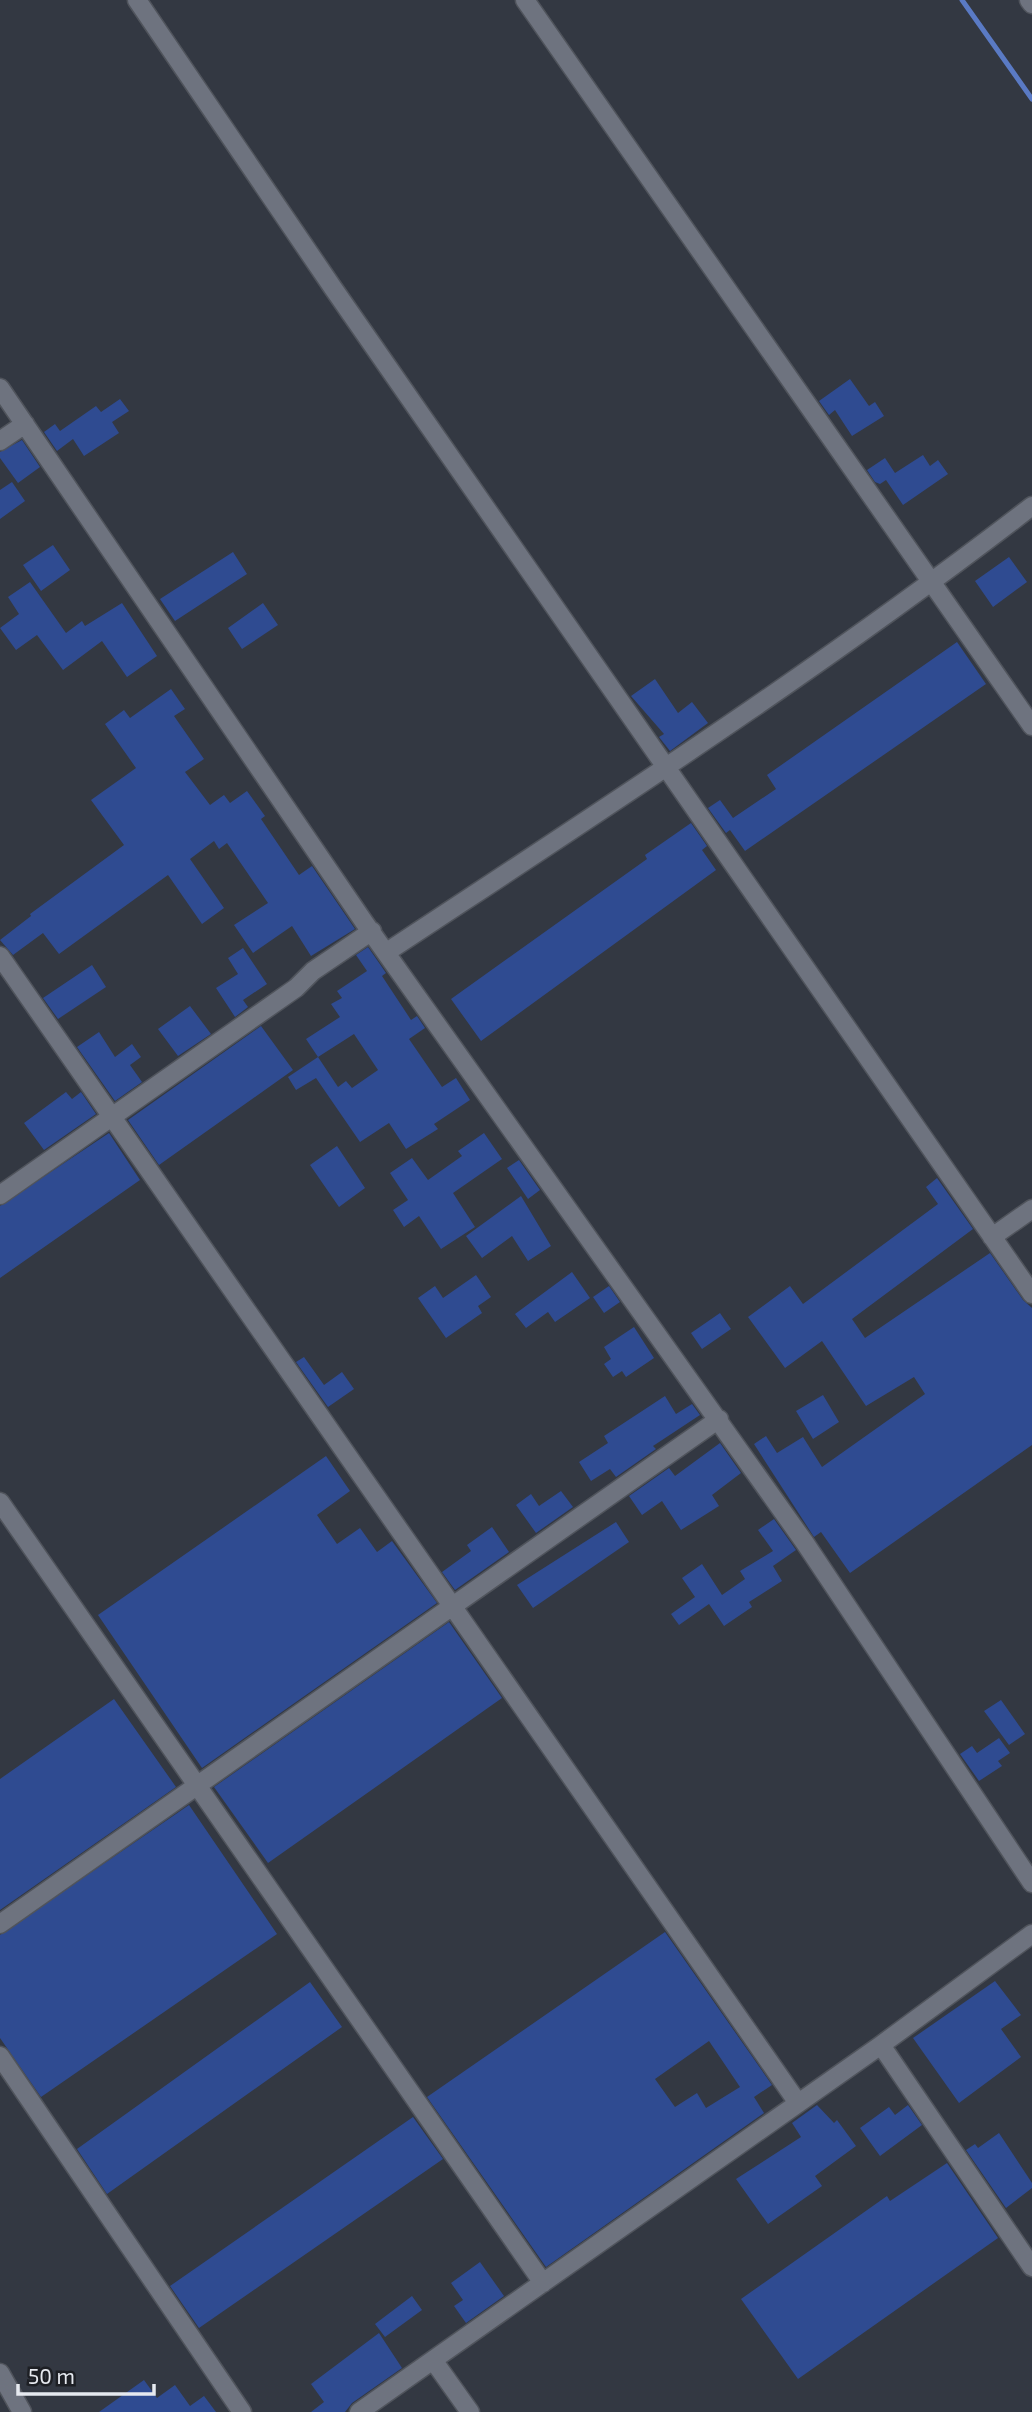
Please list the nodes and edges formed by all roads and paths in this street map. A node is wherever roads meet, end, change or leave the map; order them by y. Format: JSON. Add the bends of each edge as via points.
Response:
{"nodes":[{"id":1,"x":137,"y":0,"type":"edge"},
{"id":2,"x":525,"y":0,"type":"edge"},
{"id":3,"x":1029,"y":0,"type":"edge"},
{"id":4,"x":1032,"y":4,"type":"edge"},
{"id":5,"x":0,"y":388,"type":"edge"},
{"id":6,"x":25,"y":424,"type":"junction"},
{"id":7,"x":0,"y":441,"type":"edge"},
{"id":8,"x":1032,"y":506,"type":"edge"},
{"id":9,"x":932,"y":583,"type":"junction"},
{"id":10,"x":1032,"y":726,"type":"edge"},
{"id":11,"x":667,"y":767,"type":"junction"},
{"id":12,"x":372,"y":931,"type":"junction"},
{"id":13,"x":387,"y":952,"type":"junction"},
{"id":14,"x":0,"y":956,"type":"edge"},
{"id":15,"x":113,"y":1116,"type":"junction"},
{"id":16,"x":0,"y":1195,"type":"edge"},
{"id":17,"x":1032,"y":1209,"type":"edge"},
{"id":18,"x":992,"y":1237,"type":"junction"},
{"id":19,"x":1032,"y":1294,"type":"edge"},
{"id":20,"x":719,"y":1419,"type":"junction"},
{"id":21,"x":0,"y":1502,"type":"edge"},
{"id":22,"x":454,"y":1604,"type":"junction"},
{"id":23,"x":196,"y":1786,"type":"junction"},
{"id":24,"x":1032,"y":1883,"type":"edge"},
{"id":25,"x":0,"y":1924,"type":"edge"},
{"id":26,"x":1032,"y":1934,"type":"edge"},
{"id":27,"x":881,"y":2045,"type":"junction"},
{"id":28,"x":0,"y":2056,"type":"edge"},
{"id":29,"x":798,"y":2103,"type":"junction"},
{"id":30,"x":1032,"y":2267,"type":"edge"},
{"id":31,"x":542,"y":2283,"type":"junction"},
{"id":32,"x":433,"y":2360,"type":"junction"},
{"id":33,"x":0,"y":2373,"type":"edge"},
{"id":34,"x":22,"y":2412,"type":"edge"},
{"id":35,"x":242,"y":2412,"type":"edge"},
{"id":36,"x":359,"y":2412,"type":"edge"},
{"id":37,"x":470,"y":2412,"type":"edge"}],
"edges":[{"from":1,"to":11,"type":"street"},
{"from":2,"to":9,"type":"street"},
{"from":3,"to":4,"type":"street"},
{"from":5,"to":6,"type":"street"},
{"from":6,"to":7,"type":"street"},
{"from":6,"to":12,"type":"street"},
{"from":8,"to":9,"type":"street"},
{"from":9,"to":10,"type":"street"},
{"from":9,"to":11,"type":"street"},
{"from":11,"to":13,"type":"street"},
{"from":11,"to":18,"type":"street"},
{"from":12,"to":13,"type":"street"},
{"from":12,"to":15,"type":"street"},
{"from":13,"to":20,"type":"street"},
{"from":14,"to":15,"type":"street"},
{"from":15,"to":16,"type":"street"},
{"from":15,"to":22,"type":"street"},
{"from":17,"to":18,"type":"street"},
{"from":18,"to":19,"type":"street"},
{"from":20,"to":22,"type":"street"},
{"from":20,"to":24,"type":"street"},
{"from":21,"to":23,"type":"street"},
{"from":22,"to":23,"type":"street"},
{"from":22,"to":29,"type":"street"},
{"from":23,"to":25,"type":"street"},
{"from":23,"to":31,"type":"street"},
{"from":26,"to":27,"type":"street"},
{"from":27,"to":29,"type":"street"},
{"from":27,"to":30,"type":"street"},
{"from":28,"to":35,"type":"street"},
{"from":29,"to":31,"type":"street"},
{"from":31,"to":32,"type":"street"},
{"from":32,"to":36,"type":"street"},
{"from":32,"to":37,"type":"street"},
{"from":33,"to":34,"type":"street"}]}
